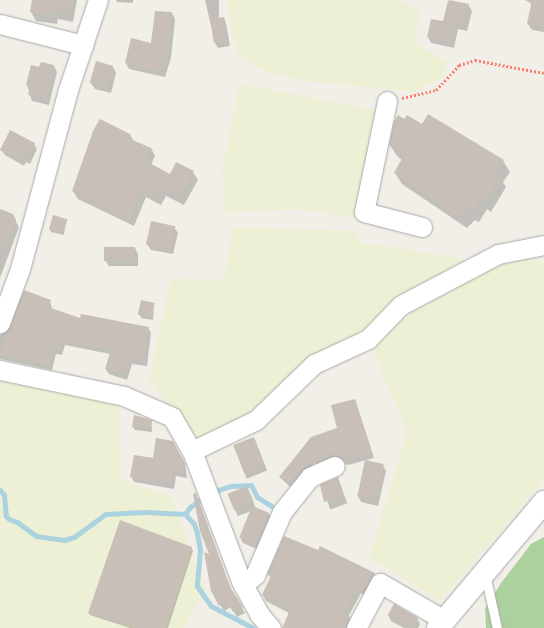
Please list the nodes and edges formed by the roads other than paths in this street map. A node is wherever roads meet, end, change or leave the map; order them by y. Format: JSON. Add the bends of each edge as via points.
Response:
{"nodes":[{"id":1,"x":98,"y":0,"type":"edge"},
{"id":2,"x":0,"y":24,"type":"edge"},
{"id":3,"x":83,"y":45,"type":"junction"},
{"id":4,"x":387,"y":101,"type":"road end"},
{"id":5,"x":422,"y":227,"type":"dead end"},
{"id":6,"x":544,"y":245,"type":"edge"},
{"id":7,"x":0,"y":323,"type":"edge"},
{"id":8,"x":0,"y":370,"type":"edge"},
{"id":9,"x":192,"y":451,"type":"junction"},
{"id":10,"x":335,"y":466,"type":"dead end"},
{"id":11,"x":544,"y":502,"type":"edge"},
{"id":12,"x":485,"y":573,"type":"junction"},
{"id":13,"x":244,"y":585,"type":"junction"},
{"id":14,"x":441,"y":624,"type":"edge"},
{"id":15,"x":271,"y":628,"type":"edge"},
{"id":16,"x":356,"y":628,"type":"edge"},
{"id":17,"x":497,"y":628,"type":"edge"}],
"edges":[{"from":1,"to":3,"type":"street"},
{"from":2,"to":3,"type":"street"},
{"from":3,"to":7,"type":"street","via":[[68,90],[20,269]]},
{"from":4,"to":5,"type":"street","via":[[364,212]]},
{"from":6,"to":9,"type":"street","via":[[498,254],[401,305],[368,339],[314,364],[256,420]]},
{"from":8,"to":9,"type":"street","via":[[124,396],[172,417]]},
{"from":9,"to":13,"type":"street"},
{"from":10,"to":13,"type":"street","via":[[310,477],[282,512],[255,575]]},
{"from":11,"to":12,"type":"street"},
{"from":12,"to":14,"type":"street"},
{"from":12,"to":17,"type":"lane"},
{"from":13,"to":15,"type":"street","via":[[260,615]]},
{"from":14,"to":16,"type":"street","via":[[380,583]]}]}
